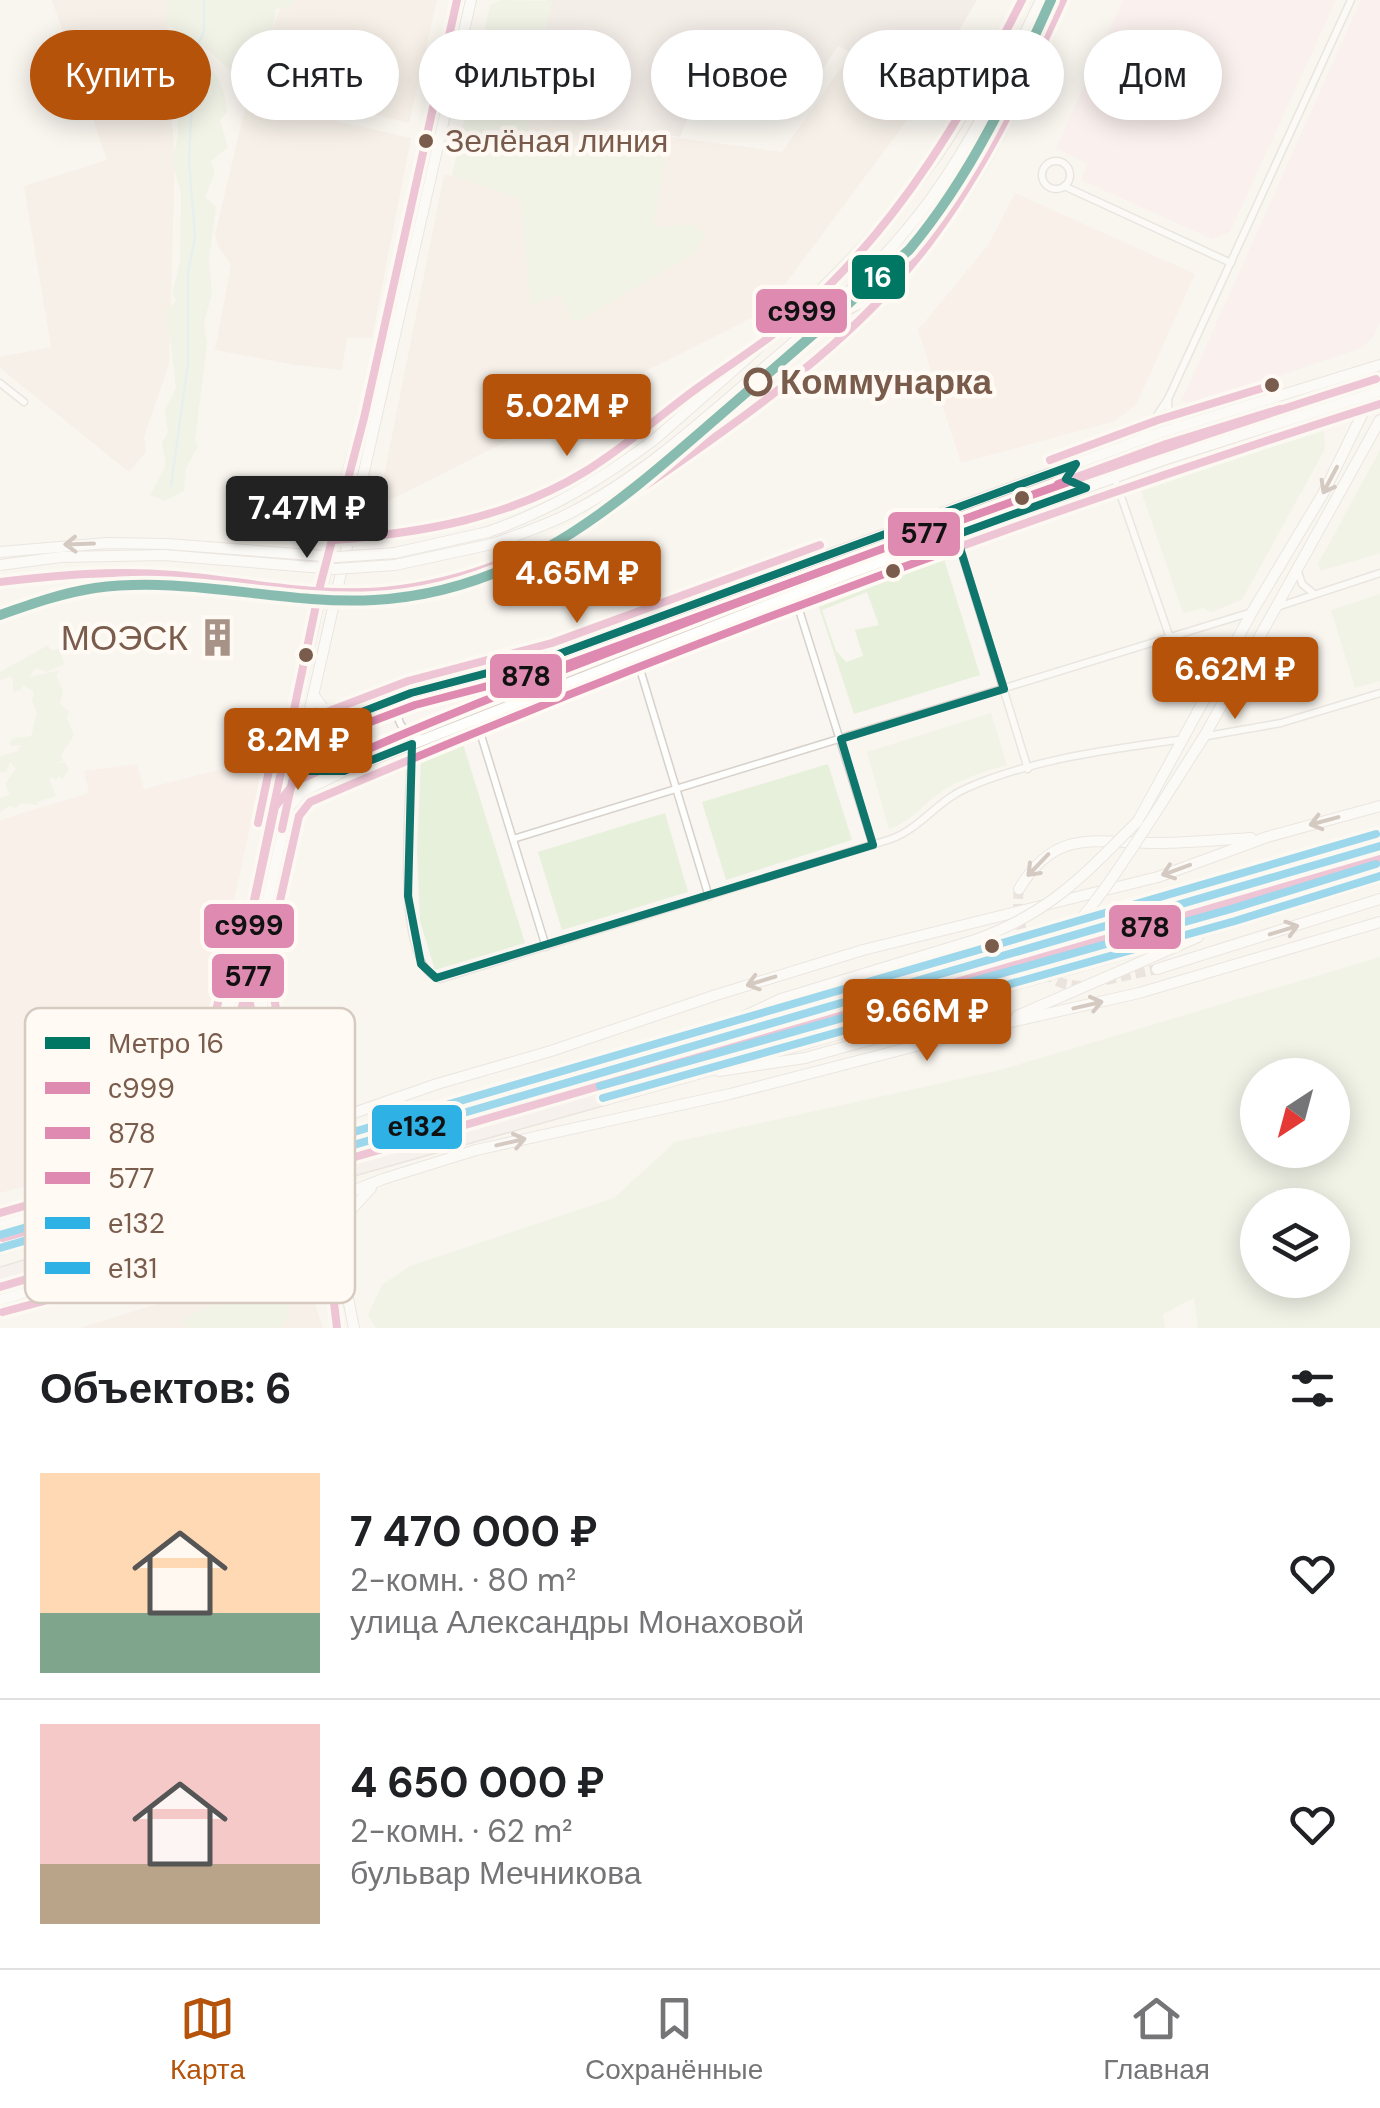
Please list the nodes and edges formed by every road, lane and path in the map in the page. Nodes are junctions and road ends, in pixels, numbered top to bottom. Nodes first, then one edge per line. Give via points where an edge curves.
1 (457, 0) edge
2 (471, 0) edge
3 (1022, 0) edge
4 (1042, 0) edge
5 (1063, 0) edge
6 (1352, 0) edge
7 (1064, 186) junction
8 (1230, 263) junction
9 (909, 269) junction
10 (805, 333) junction
11 (763, 344) junction
12 (1380, 365) edge
13 (1380, 378) edge
14 (0, 382) edge
15 (1377, 392) edge
16 (1168, 399) junction
17 (24, 402) dead end
18 (1380, 420) edge
19 (1181, 426) junction
20 (1138, 441) junction
21 (1076, 464) junction
22 (1114, 478) junction
23 (1086, 488) junction
24 (956, 535) junction
25 (350, 539) junction
26 (332, 540) junction
27 (0, 552) edge
28 (0, 565) edge
29 (1298, 571) junction
30 (1380, 573) edge
31 (0, 582) edge
32 (321, 591) junction
33 (338, 593) junction
34 (1314, 593) junction
35 (794, 594) junction
36 (1277, 607) junction
37 (1252, 612) junction
38 (1220, 623) junction
39 (1170, 638) junction
40 (1235, 645) junction
41 (636, 656) junction
42 (1004, 689) junction
43 (410, 693) junction
44 (1380, 693) edge
45 (314, 697) junction
46 (347, 718) junction
47 (476, 718) junction
48 (305, 734) junction
49 (1208, 736) dead end
50 (841, 739) junction
51 (288, 740) junction
52 (424, 740) junction
53 (1177, 740) dead end
54 (412, 744) junction
55 (286, 753) junction
56 (1028, 769) junction
57 (296, 771) junction
58 (344, 771) junction
59 (677, 788) junction
60 (1380, 806) edge
61 (288, 810) junction
62 (1268, 837) junction
63 (513, 839) junction
64 (873, 845) junction
65 (1380, 846) edge
66 (1380, 876) edge
67 (1020, 889) dead end
68 (709, 897) junction
69 (1380, 899) edge
70 (1235, 920) junction
71 (1380, 922) edge
72 (246, 937) junction
73 (546, 947) junction
74 (1157, 968) tunnel mouth
75 (230, 1008) edge
76 (247, 1008) edge
77 (262, 1008) edge
78 (993, 1026) junction
79 (661, 1054) junction
80 (673, 1079) junction
81 (355, 1112) edge
82 (355, 1144) edge
83 (355, 1169) tunnel mouth
84 (383, 1178) junction
85 (355, 1190) edge
86 (355, 1204) edge
87 (25, 1219) edge
88 (0, 1226) edge
89 (25, 1240) edge
90 (0, 1248) edge
91 (25, 1267) edge
92 (0, 1274) edge
93 (25, 1293) edge
94 (0, 1300) edge
95 (334, 1303) edge
96 (350, 1303) edge
97 (337, 1328) edge
98 (354, 1328) edge

1 - 26 main road
2 - 25 main road
3 - 11 main road via 964,113 923,174 868,243
4 - 10 main road via 990,104 932,198 874,268
5 - 9 main road via 988,157
6 - 8 street
7 - 7 street via 1068,169 1049,163 1044,183
7 - 8 street
8 - 16 street
9 - 10 street via 864,303
9 - 33 main road via 808,369 573,533 441,581
10 - 28 main road, bridge via 642,469 570,513 492,544 436,558 335,569 164,555
11 - 25 main road via 586,471 532,499 486,517
11 -> 27 main road, bridge via 624,462 560,503 488,532 337,557 127,543
12 - 19 main road
13 - 15 main road
14 - 17 street
15 - 22 main road
15 -> 37 main road
16 - 19 street via 1169,418
16 - 20 street
18 - 29 main road
19 - 20 main road
20 - 21 main road
21 - 23 street via 1074,478
21 - 43 main road via 556,655
22 - 23 main road
22 - 39 street
23 - 24 main road
24 - 35 main road
24 - 42 street
25 - 26 main road
25 - 33 main road
26 - 32 main road
29 - 34 street
29 - 36 main road
30 - 34 street
31 - 32 main road via 116,572
32 - 33 main road
32 - 51 main road
33 - 45 main road
34 - 36 street
35 - 41 main road
35 - 50 street
36 - 80 main road, bridge via 1204,735 1089,909 1052,954 1010,987 928,1024 805,1058
37 - 38 street
37 - 40 main road
38 - 39 street
38 - 40 street
39 - 42 street
40 - 79 main road, bridge via 1138,820 1042,910 975,940 780,999
41 - 47 main road
41 - 59 street
42 - 50 street
42 - 56 street
43 - 46 main road
43 - 52 street via 397,718 407,733
44 - 49 street via 1282,723
45 - 46 main road
45 - 48 main road
46 - 48 main road
47 - 52 main road
47 - 63 street
48 - 51 main road
48 - 57 main road
50 - 59 street
50 - 64 street
51 - 55 main road
52 - 54 main road
53 - 56 street
54 - 58 main road
54 - 73 street via 406,881 424,969 444,978
55 - 57 main road
55 - 72 main road
56 - 64 street via 960,791 910,831
57 - 58 main road
57 - 61 main road
58 - 61 main road via 302,792
59 - 63 street
59 - 68 street
60 -> 62 main road
61 - 77 main road via 260,954
62 -> 67 main road via 1079,841 1040,859
62 -> 81 main road via 1158,877 892,942
63 - 73 street
64 - 68 street
65 - 79 highway
66 - 70 highway
68 - 73 street
74 -> 69 main road
70 - 78 main road
70 - 80 highway
78 -> 71 main road via 1139,993
72 - 75 main road
72 - 76 main road
84 -> 78 main road
79 - 82 highway
80 - 83 highway
84 - 85 main road
84 - 86 main road
87 - 88 main road
89 - 90 highway
91 - 92 highway
93 - 94 main road
95 - 97 main road
96 - 98 main road

